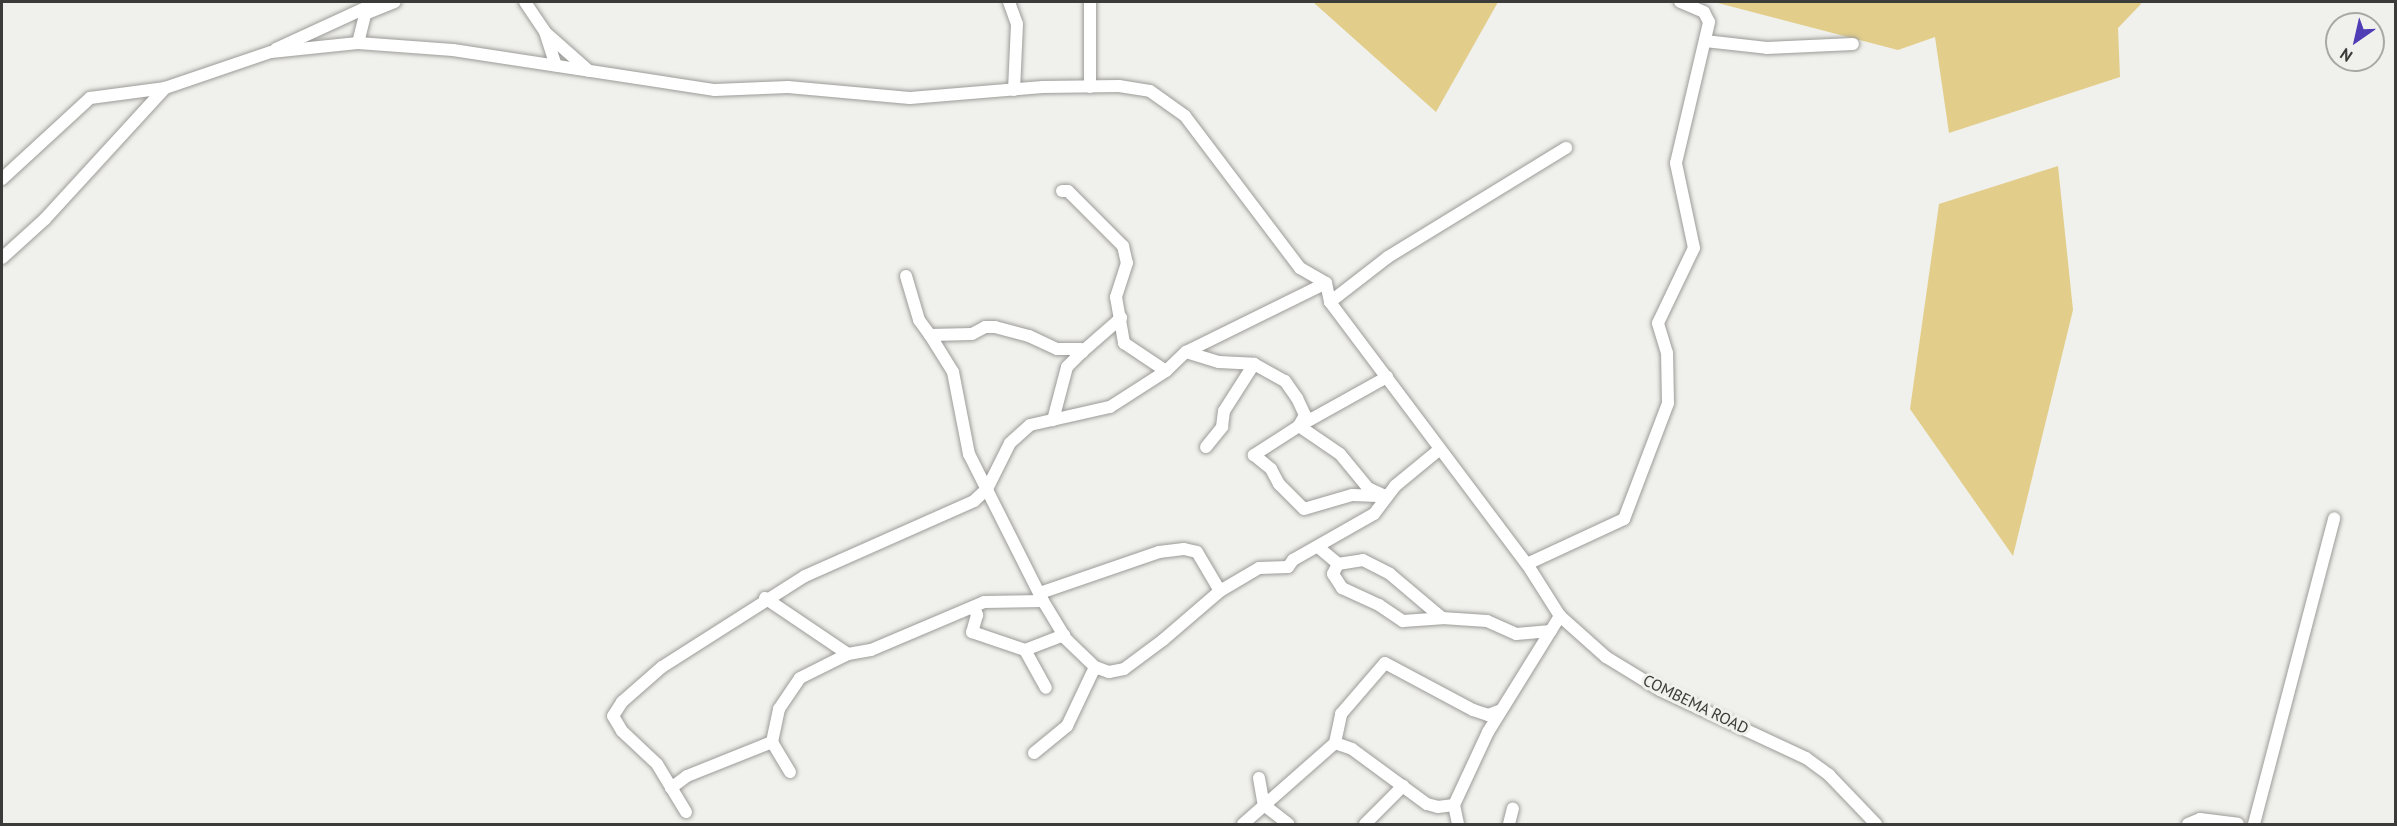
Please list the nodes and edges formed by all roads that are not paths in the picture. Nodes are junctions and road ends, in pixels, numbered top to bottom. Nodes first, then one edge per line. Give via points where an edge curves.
1 (378, 2) edge
2 (395, 2) edge
3 (1009, 2) edge
4 (1090, 2) edge
5 (1680, 2) edge
6 (524, 3) edge
7 (545, 32) junction
8 (1705, 41) junction
9 (358, 43) junction
10 (1853, 45) dead end
11 (271, 52) junction
12 (556, 65) junction
13 (589, 71) junction
14 (1090, 87) junction
15 (165, 88) junction
16 (1014, 90) junction
17 (1566, 148) dead end
18 (8, 167) edge
19 (2, 179) edge
20 (1062, 191) dead end
21 (2, 258) edge
22 (906, 276) dead end
23 (1326, 283) junction
24 (1330, 302) junction
25 (1121, 318) junction
26 (930, 335) junction
27 (1082, 352) junction
28 (1186, 352) junction
29 (1254, 364) junction
30 (1166, 371) junction
31 (1387, 377) junction
32 (1053, 420) junction
33 (1299, 426) junction
34 (1206, 447) dead end
35 (1440, 449) junction
36 (987, 489) junction
37 (1385, 496) junction
38 (2334, 518) dead end
39 (1318, 547) junction
40 (1338, 564) junction
41 (1527, 564) junction
42 (1220, 591) junction
43 (1041, 597) junction
44 (765, 598) junction
45 (974, 607) junction
46 (1560, 616) junction
47 (1442, 618) junction
48 (1551, 631) junction
49 (1064, 635) junction
50 (1025, 650) junction
51 (848, 654) junction
52 (1095, 667) junction
53 (1046, 688) dead end
54 (1501, 710) junction
55 (772, 742) junction
56 (1335, 743) junction
57 (1034, 753) dead end
58 (790, 772) dead end
59 (1259, 778) dead end
60 (1403, 786) junction
61 (671, 788) junction
62 (1263, 805) junction
63 (1454, 805) junction
64 (1513, 808) dead end
65 (686, 812) dead end
66 (1243, 825) edge
67 (1288, 825) edge
68 (1365, 825) edge
69 (1458, 825) edge
70 (1509, 825) edge
71 (1876, 825) edge
72 (2187, 825) edge
73 (2238, 825) edge
74 (2254, 825) edge

1 - 11 street
2 - 9 street via 365,14
3 - 16 street via 1017,24
4 - 14 street
5 - 8 street via 1708,17
6 - 7 street
7 - 12 street
7 - 13 street
8 - 10 street via 1767,48
8 - 41 street via 1676,163 1694,248 1660,313 1669,393 1663,420 1624,519
9 - 11 street
9 - 12 street via 507,56
11 - 15 street
12 - 13 street
13 - 16 street via 662,85 821,90 910,98
14 - 16 street
14 - 23 street via 1137,87 1169,101 1185,116 1300,268
15 - 18 street via 90,98
15 - 21 street via 45,219
17 - 24 street via 1388,257
18 - 19 street
20 - 25 street via 1068,191 1123,246 1127,263 1116,297
22 - 26 street via 919,320
23 - 24 street
23 - 28 street
24 - 31 street, COMBEMA ROAD
25 - 27 street
25 - 30 street via 1124,343
26 - 27 street via 972,334 995,327 1057,349
26 - 36 street via 953,372 969,454
27 - 32 street via 1067,367
28 - 29 street via 1219,362
28 - 30 street
29 - 33 street via 1285,381 1305,415
29 - 34 street via 1224,411 1222,427
30 - 32 street via 1110,406
31 - 33 street
31 - 35 street, COMBEMA ROAD
32 - 36 street via 1019,433
33 - 37 street via 1340,454 1368,488
33 - 37 street via 1254,455 1304,509 1352,495
35 - 37 street
35 - 41 street, COMBEMA ROAD
36 - 43 street via 994,510
36 - 44 street via 974,501 831,562
37 - 39 street via 1374,514
38 - 74 street
39 - 40 street
39 - 42 street via 1293,560 1288,567 1259,568
40 - 47 street via 1364,560 1390,574
40 - 47 street via 1333,574 1342,588 1403,621
41 - 46 street, COMBEMA ROAD
42 - 43 street via 1197,552 1184,549 1159,552
42 - 52 street via 1124,669 1109,672
43 - 45 street via 999,599
43 - 49 street
44 - 51 street
44 - 61 street via 756,608 687,648 616,708 616,723 657,764
45 - 50 street via 977,615 972,632
45 - 51 street via 871,650
46 - 48 street
46 - 71 street, COMBEMA ROAD via 1606,657 1660,690 1806,758 1830,775
47 - 48 street via 1487,621 1516,634
48 - 54 street
49 - 50 street
49 - 52 street
50 - 53 street
51 - 55 street via 800,678 788,692
52 - 57 street via 1067,726
54 - 56 street via 1488,715 1473,710 1385,663 1341,714
54 - 63 street
55 - 58 street
55 - 61 street via 687,776
56 - 60 street via 1352,748
56 - 62 street
59 - 62 street
60 - 63 street via 1427,804
60 - 68 street
61 - 65 street
62 - 66 street
62 - 67 street
63 - 69 street
64 - 70 street
72 - 73 street via 2200,819

